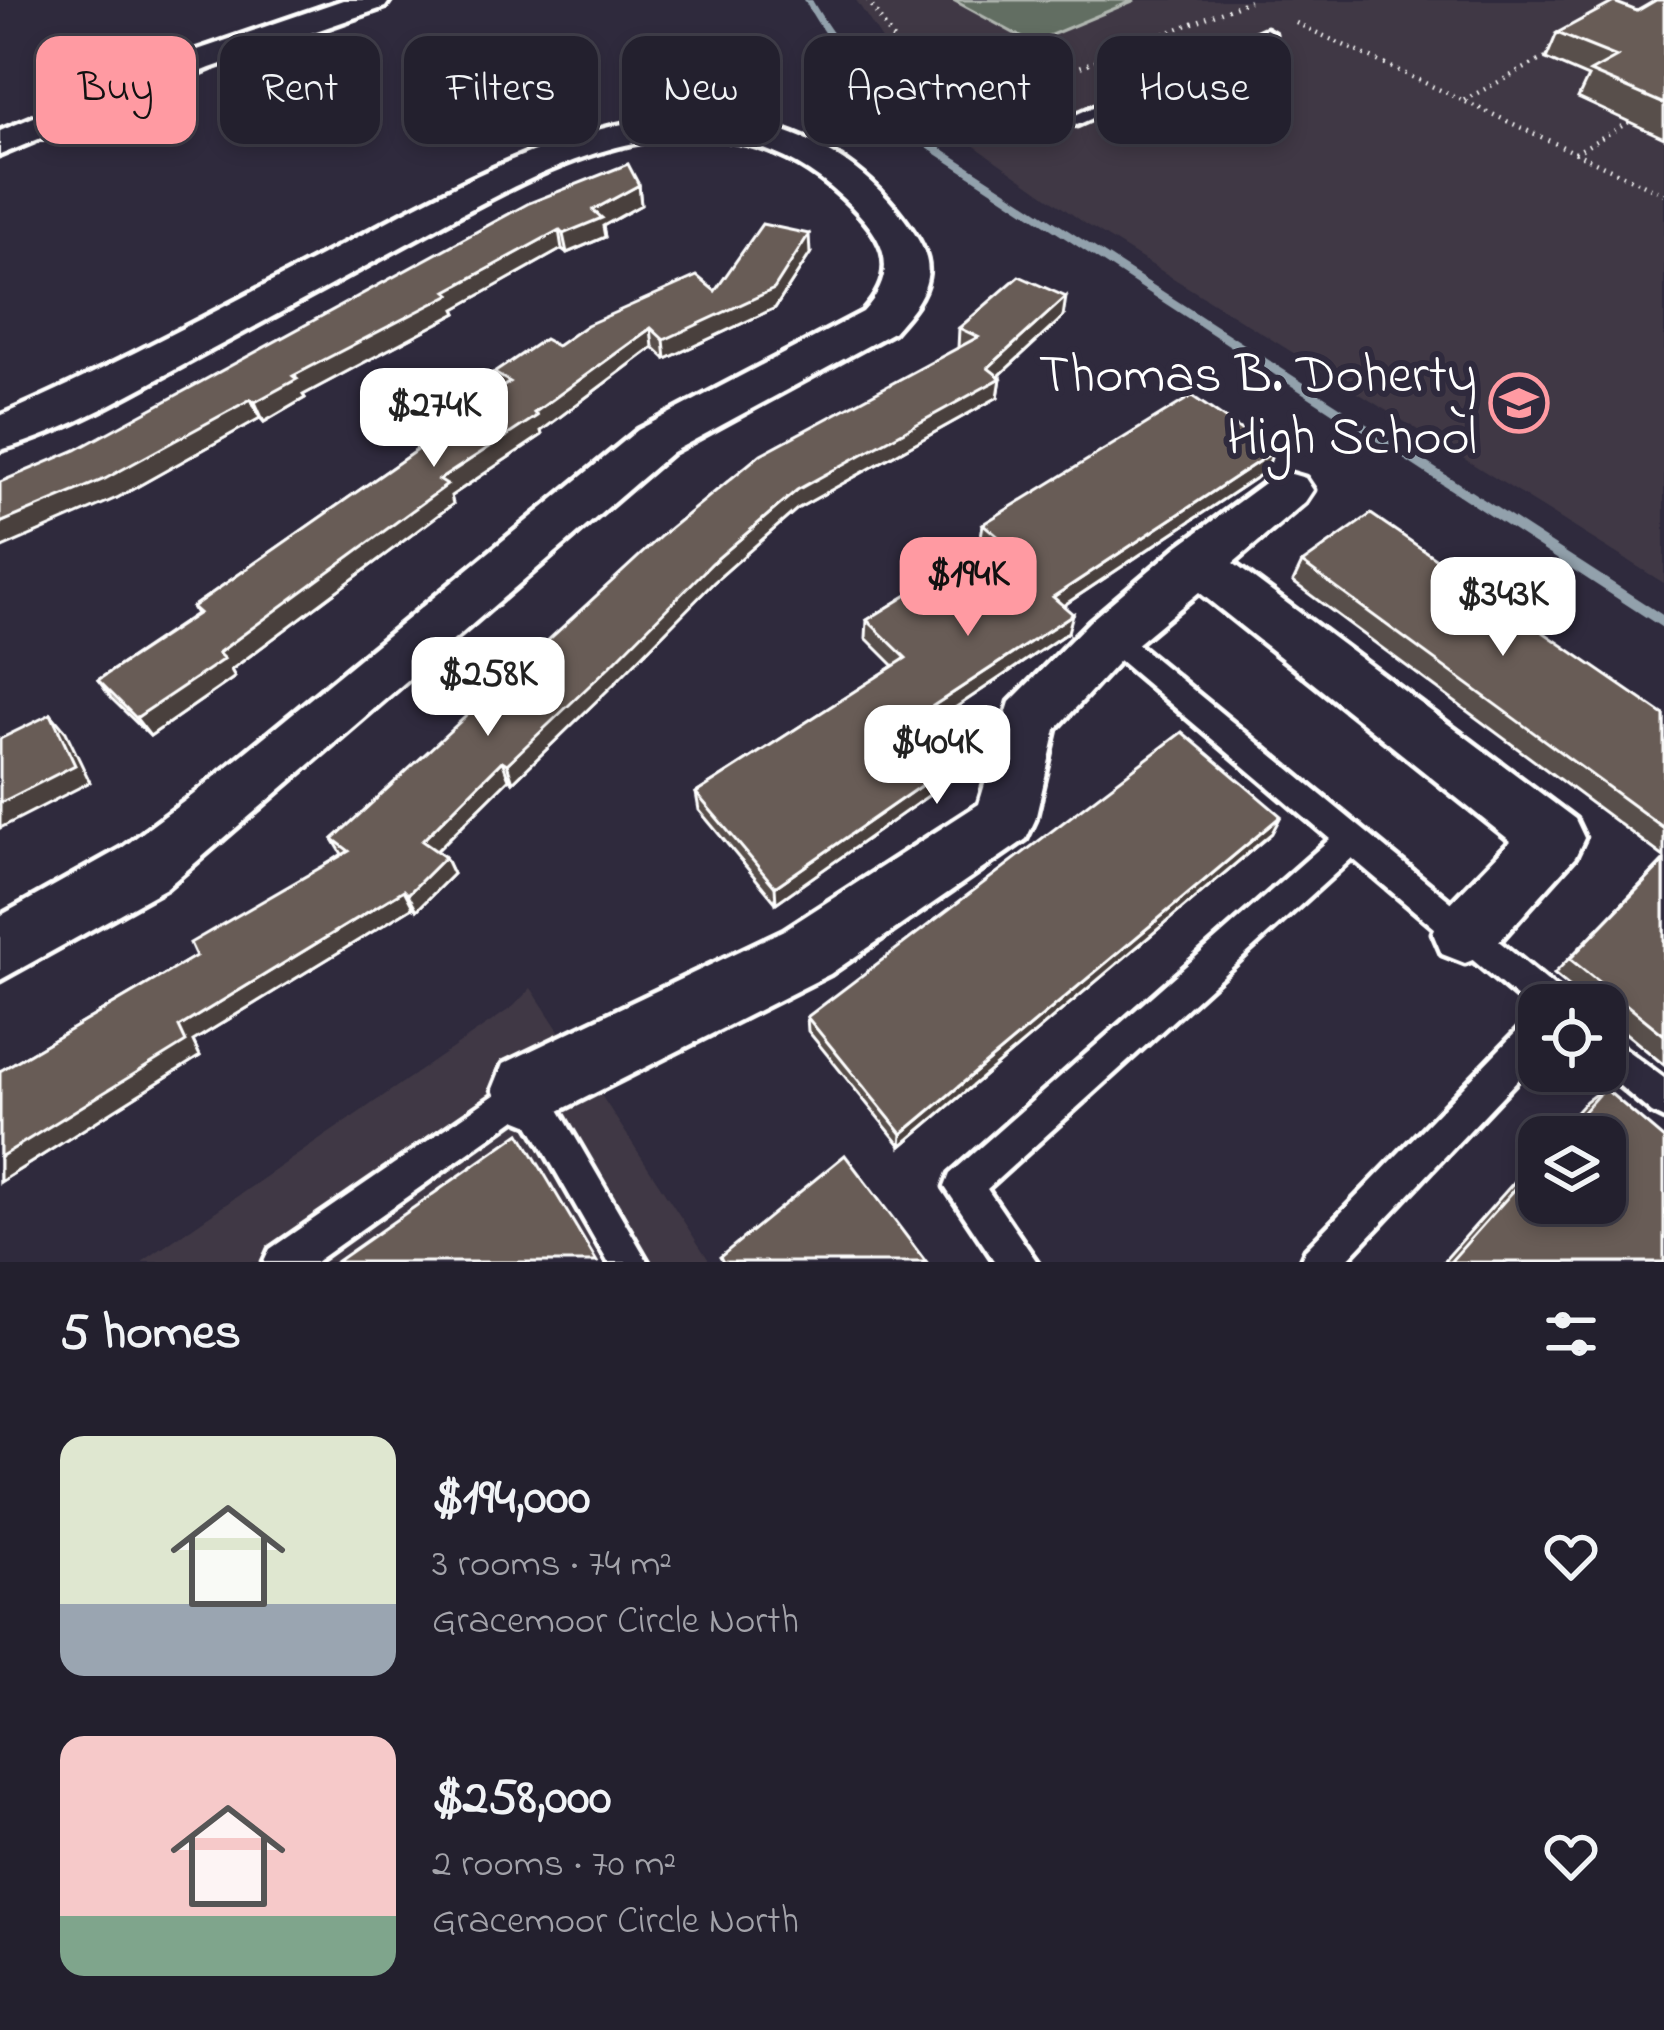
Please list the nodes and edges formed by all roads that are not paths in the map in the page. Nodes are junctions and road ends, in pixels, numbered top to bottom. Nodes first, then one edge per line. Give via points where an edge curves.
1 (374, 0) edge
2 (1266, 34) dead end
3 (1073, 120) edge
4 (0, 144) edge
5 (0, 434) edge
6 (1288, 490) dead end
7 (1195, 561) junction
8 (1109, 636) junction
9 (1352, 838) junction
10 (1465, 933) junction
11 (0, 950) edge
12 (1526, 984) edge
13 (1518, 1056) edge
14 (1626, 1069) edge
15 (528, 1089) junction
16 (1664, 1101) edge
17 (283, 1262) edge
18 (629, 1262) edge
19 (1018, 1262) edge
20 (1319, 1262) edge

1 - 4 street via 198,61
2 - 3 lane
5 - 11 street via 108,387 534,164 684,126 794,145 888,223 908,270 901,296 878,322 656,441 214,814 144,868
6 - 7 street
7 - 8 street
7 - 10 street via 1553,838
8 - 9 lane
8 - 15 street via 1030,719 1004,820 807,952
9 - 10 lane
9 - 19 lane via 963,1187
10 - 12 lane
13 - 20 lane
14 - 16 lane
15 - 17 lane
15 - 18 lane

